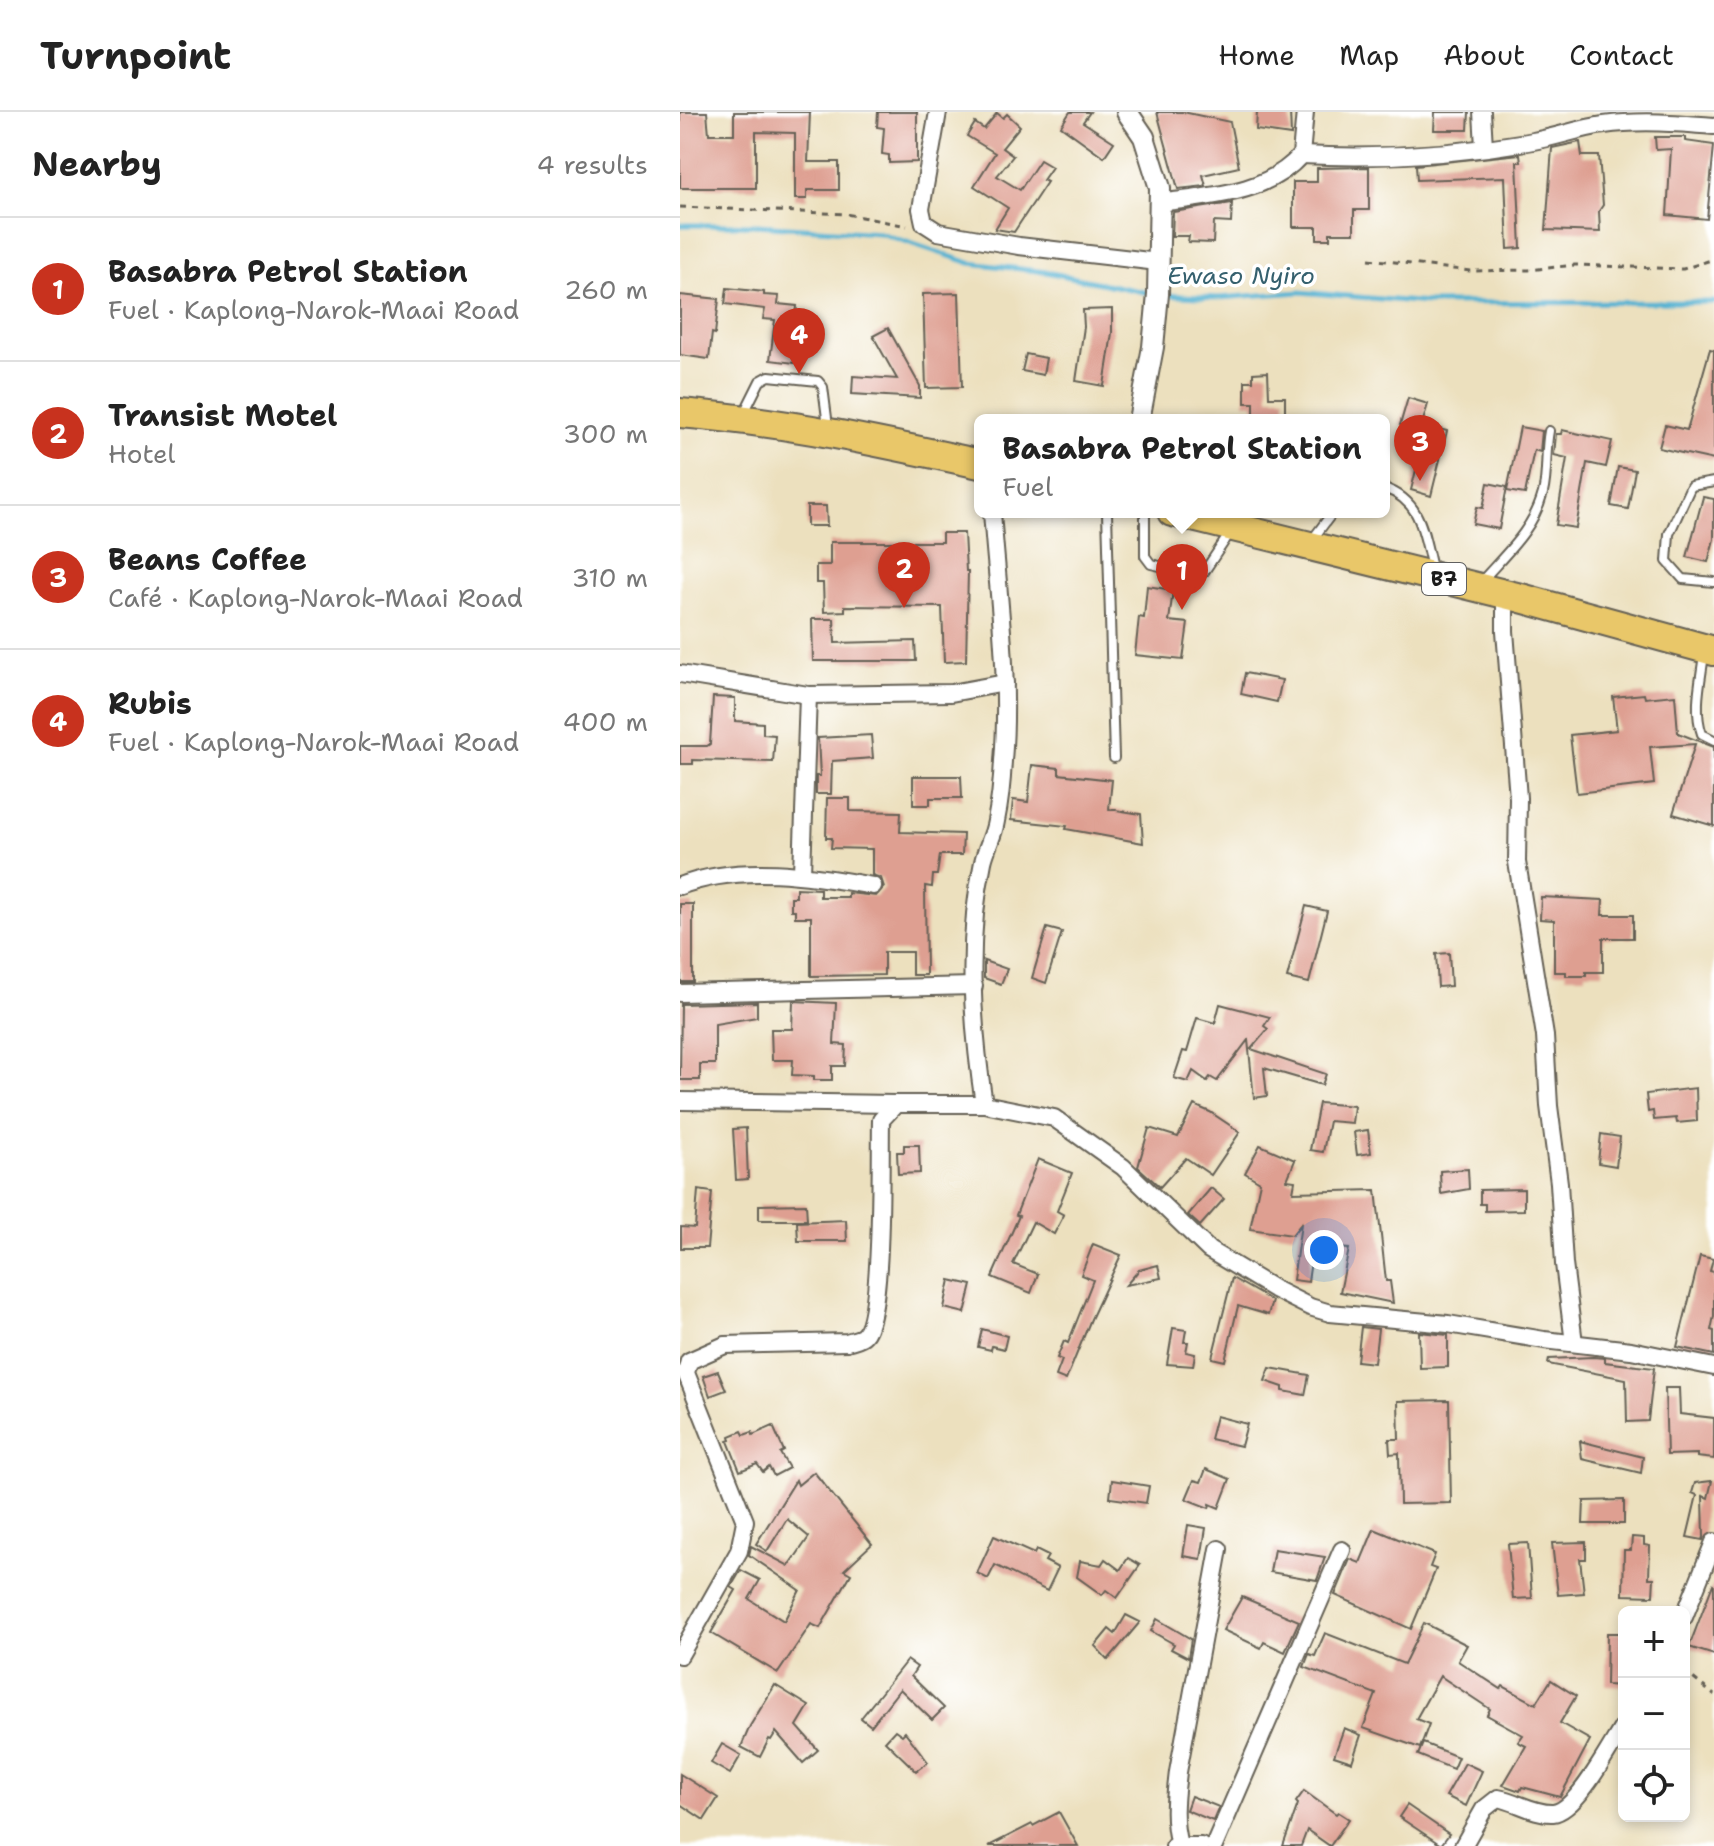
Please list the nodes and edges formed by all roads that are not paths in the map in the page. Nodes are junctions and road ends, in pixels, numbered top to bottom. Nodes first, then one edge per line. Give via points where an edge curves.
1 (938, 112) edge
2 (1127, 112) edge
3 (1305, 112) edge
4 (1482, 112) edge
5 (1714, 126) edge
6 (1484, 147) junction
7 (1301, 155) junction
8 (1159, 203) junction
9 (1158, 262) junction
10 (680, 413) edge
11 (1140, 414) edge
12 (741, 417) junction
13 (829, 431) junction
14 (1549, 431) dead end
15 (974, 463) edge
16 (1714, 482) edge
17 (1390, 491) edge
18 (992, 518) edge
19 (1107, 518) edge
20 (1145, 518) edge
21 (1195, 518) edge
22 (1328, 518) edge
23 (1233, 528) junction
24 (1307, 546) junction
25 (1434, 577) junction
26 (1714, 582) edge
27 (1476, 587) junction
28 (1505, 595) junction
29 (1709, 650) edge
30 (680, 674) edge
31 (1005, 683) junction
32 (808, 695) junction
33 (1714, 740) edge
34 (1114, 758) dead end
35 (802, 873) junction
36 (680, 886) edge
37 (873, 886) dead end
38 (974, 986) junction
39 (680, 993) edge
40 (680, 1101) edge
41 (896, 1104) junction
42 (984, 1104) junction
43 (1574, 1343) junction
44 (1714, 1367) edge
45 (1714, 1542) edge
46 (1219, 1549) dead end
47 (1342, 1550) dead end
48 (1688, 1606) edge
49 (680, 1655) edge
50 (1618, 1734) edge
51 (1177, 1845) edge
52 (1201, 1846) edge
53 (1214, 1846) edge
54 (1463, 1846) edge

1 - 9 street via 921,209 924,223 938,232 1005,244
2 - 8 street via 1144,137 1160,188
3 - 7 street
4 - 6 street
5 - 6 street via 1604,125
6 - 7 street via 1357,158
7 - 8 street via 1276,177 1235,193
8 - 9 street
9 - 11 street via 1153,347
10 - 12 highway
12 - 13 highway
12 - 13 lane via 760,381 769,376 818,381
13 - 15 highway
14 - 27 lane via 1543,494 1533,519
16 - 26 lane via 1691,486 1669,534 1667,561 1683,579
17 - 25 lane via 1414,507
18 - 31 street
19 - 34 lane
20 - 23 lane via 1145,556 1151,564 1195,574 1204,572
21 - 23 highway, B7
22 - 24 lane
23 - 24 highway, B7
24 - 25 highway, B7
25 - 27 highway, B7
27 - 28 highway, B7
28 - 29 highway, B7
28 - 43 street via 1517,862 1545,1036
29 - 33 lane via 1698,701 1699,724 1702,734
30 - 32 street
31 - 32 street via 951,693
31 - 38 street via 1003,759 974,930
32 - 35 street
35 - 36 street via 721,877
35 - 37 street
38 - 39 street
38 - 42 street
40 - 41 street
41 - 42 street
41 - 49 street via 881,1120 879,1270 864,1336 847,1342 725,1345 689,1361 686,1373 745,1521 739,1551
42 - 43 street via 1054,1118 1123,1167 1209,1250 1310,1307
43 - 44 street
45 - 48 street
46 - 51 street via 1178,1772
47 - 53 street
50 - 54 street via 1564,1809 1542,1812 1491,1800
51 - 52 street

